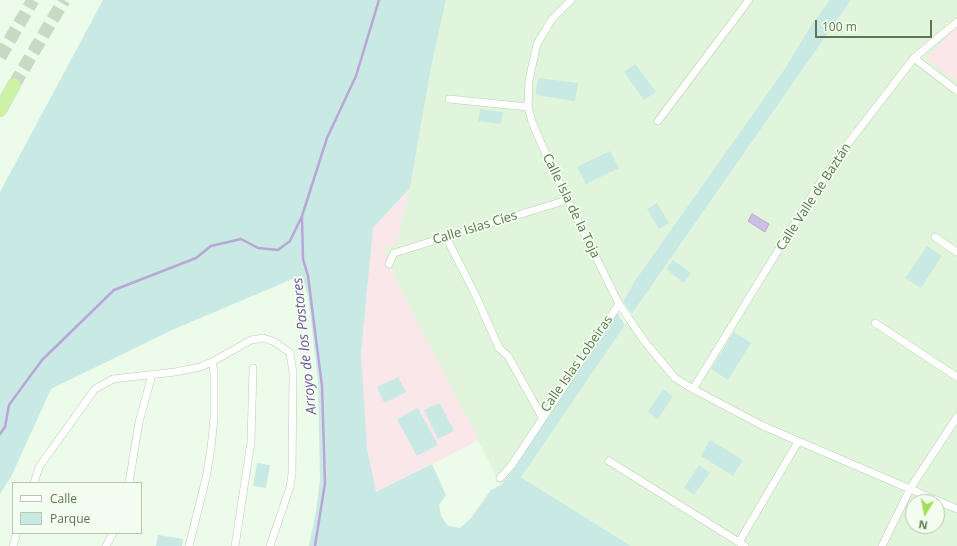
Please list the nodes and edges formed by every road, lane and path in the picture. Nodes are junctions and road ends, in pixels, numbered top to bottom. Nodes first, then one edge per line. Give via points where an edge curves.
1 (570, 0) edge
2 (749, 0) edge
3 (957, 22) edge
4 (914, 58) junction
5 (14, 85) tunnel mouth
6 (957, 91) edge
7 (449, 99) dead end
8 (528, 107) junction
9 (0, 110) edge
10 (658, 121) dead end
11 (567, 200) junction
12 (446, 237) junction
13 (935, 237) dead end
14 (957, 252) edge
15 (389, 264) dead end
16 (619, 304) junction
17 (875, 323) dead end
18 (212, 362) junction
19 (253, 368) dead end
20 (152, 375) junction
21 (957, 377) edge
22 (693, 389) junction
23 (542, 417) junction
24 (957, 417) edge
25 (798, 442) junction
26 (609, 461) dead end
27 (500, 478) dead end
28 (34, 482) edge
29 (129, 482) edge
30 (910, 489) junction
31 (957, 509) edge
32 (17, 534) edge
33 (112, 534) edge
34 (742, 544) edge
35 (13, 546) edge
36 (106, 546) edge
37 (189, 546) edge
38 (235, 546) edge
39 (270, 546) edge
40 (882, 546) edge

1 - 8 street, Calle Isla de la Toja via 552,19 537,44 529,80
2 - 10 street
3 - 4 street, Calle Valle de Baztán
4 - 6 street
4 - 22 street, Calle Valle de Baztán via 814,192
5 - 9 highway
7 - 8 street
8 - 11 street, Calle Isla de la Toja via 540,141
11 - 12 street, Calle Islas Cíes
11 - 16 street, Calle Isla de la Toja
12 - 15 street, Calle Islas Cíes via 394,252
12 - 23 street, Calle Islas Lobeiras via 499,348 508,356
13 - 14 street
16 - 22 street, Calle Isla de la Toja via 661,363 675,378
16 - 23 street, Calle Islas Lobeiras
17 - 21 street
18 - 20 street via 200,367
18 - 37 street via 214,418 211,448
18 - 39 street via 251,340 263,338 276,342 290,353 293,373 292,474
19 - 38 street via 251,442
20 - 28 street via 113,379 96,389 39,467
20 - 29 street via 139,422
22 - 25 street, Calle Isla de la Toja
23 - 27 street via 511,466
24 - 30 street
25 - 30 street, Calle Isla de la Toja
25 - 34 street
26 - 34 street
30 - 31 street, Calle Isla de la Toja
30 - 40 street
32 - 35 street
33 - 36 street

